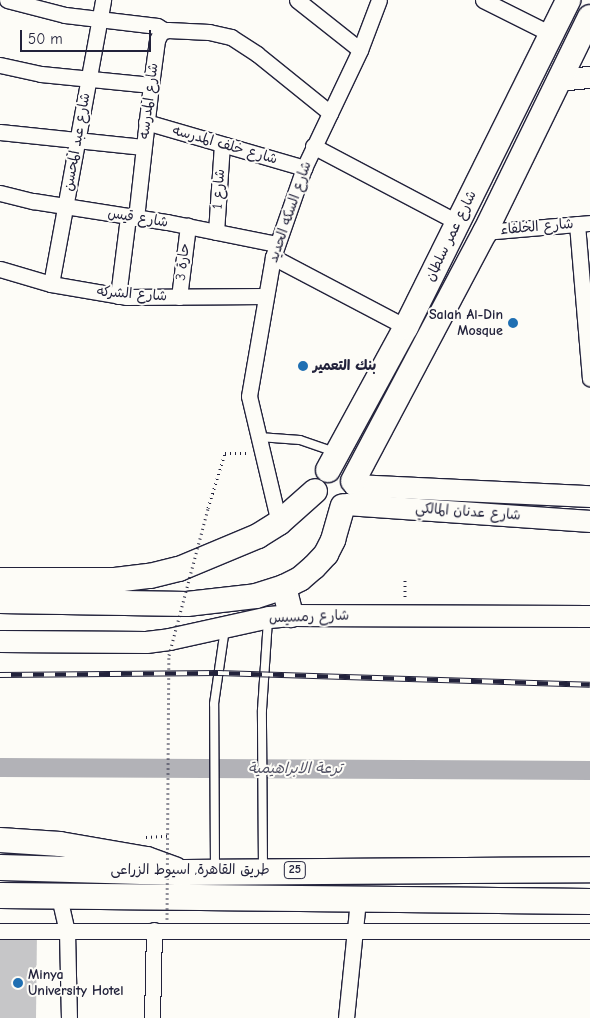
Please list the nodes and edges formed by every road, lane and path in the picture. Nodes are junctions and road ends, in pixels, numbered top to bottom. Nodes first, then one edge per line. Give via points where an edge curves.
1 (8, 0) edge
2 (102, 0) edge
3 (297, 0) edge
4 (379, 0) edge
5 (483, 0) edge
6 (568, 0) edge
7 (315, 6) edge
8 (590, 17) edge
9 (99, 19) junction
10 (164, 30) junction
11 (551, 34) junction
12 (360, 50) junction
13 (581, 54) edge
14 (0, 65) edge
15 (590, 77) edge
16 (88, 79) junction
17 (559, 80) junction
18 (151, 85) junction
19 (330, 113) junction
20 (146, 122) junction
21 (0, 132) edge
22 (77, 140) junction
23 (222, 145) junction
24 (313, 146) junction
25 (144, 147) junction
26 (304, 168) junction
27 (0, 193) edge
28 (65, 206) junction
29 (132, 217) junction
30 (457, 222) junction
31 (584, 223) edge
32 (188, 226) junction
33 (216, 232) junction
34 (485, 232) junction
35 (274, 250) junction
36 (0, 269) edge
37 (51, 284) junction
38 (118, 296) junction
39 (266, 296) junction
40 (179, 298) junction
41 (406, 327) junction
42 (589, 358) edge
43 (590, 378) edge
44 (259, 437) junction
45 (263, 453) junction
46 (333, 462) junction
47 (315, 492) junction
48 (349, 494) junction
49 (590, 496) edge
50 (590, 521) edge
51 (279, 523) junction
52 (0, 580) edge
53 (284, 587) junction
54 (0, 601) edge
55 (280, 616) junction
56 (590, 616) edge
57 (225, 627) junction
58 (0, 641) edge
59 (10, 840) edge
60 (0, 867) edge
61 (590, 869) edge
62 (263, 870) junction
63 (215, 871) junction
64 (184, 872) junction
65 (0, 895) edge
66 (59, 896) junction
67 (358, 899) junction
68 (590, 901) edge
69 (167, 919) dead end
70 (0, 930) edge
71 (154, 930) junction
72 (67, 931) junction
73 (355, 931) junction
74 (590, 932) edge
75 (70, 1018) edge
76 (152, 1018) edge
77 (346, 1018) edge

1 - 9 street via 58,14
2 - 9 street, شارع عبد المحسن
3 - 7 street
4 - 12 street, شارع السكه الحديد
5 - 11 street
6 - 11 main road, شارع عمر سلطان
7 - 12 street
8 - 13 main road, شارع عمر سلطان
9 - 10 street via 157,26
9 - 16 street, شارع عبد المحسن
10 - 18 street, شارع المدرسه via 157,40
10 - 19 street via 210,32 231,37
11 - 30 main road, شارع عمر سلطان
12 - 19 street, شارع السكه الحديد
13 - 17 main road, شارع عمر سلطان
14 - 16 street
15 - 17 main road
16 - 18 street
16 - 22 street, شارع عبد المحسن
17 - 34 main road, شارع عمر سلطان
18 - 20 street, شارع المدرسه
19 - 24 street, شارع السكه الحديد
20 - 23 street, شارع خلف المدرسه
20 - 25 street, شارع المدرسه
21 - 22 street
22 - 25 street
22 - 28 street, شارع عبد المحسن
23 - 26 street, شارع خلف المدرسه
23 - 33 street, شارع 1
24 - 26 street, شارع السكه الحديد
24 - 30 street
25 - 29 street, شارع المدرسه
26 - 35 street, شارع السكه الحديد
27 - 28 street, شارع قيس
28 - 29 street, شارع قيس
28 - 37 street, شارع عبد المحسن
29 - 32 street, شارع قيس
29 - 38 street, شارع المدرسه
30 - 41 main road, شارع عمر سلطان
31 - 34 street, شارع الخلفاء
31 - 42 street
32 - 33 street, شارع قيس
32 - 40 street, حارة 3
33 - 35 street, شارع قيس
34 - 48 main road, شارع عمر سلطان
35 - 39 street, شارع السكه الحديد
35 - 41 street, شارع قيس
36 - 37 street, شارع الشركه
37 - 38 street, شارع الشركه
38 - 40 street, شارع الشركه
39 - 40 street, شارع الشركه
39 - 44 street, شارع السكه الحديد via 250,396
41 - 46 main road, شارع عمر سلطان
42 - 43 street
44 - 45 street, شارع السكه الحديد
44 - 46 lane via 300,440
45 - 51 street, شارع السكه الحديد
45 - 69 path, bridge via 225,453 169,655
46 - 47 main road via 317,478
46 - 48 main road via 343,470
47 - 48 main road via 322,504 336,508
47 - 51 main road
48 - 49 main road, شارع عدنان المالكي
48 - 50 main road, شارع عدنان المالكي
48 - 53 main road, شارع عمر سلطان via 326,554 300,579
51 - 52 main road via 224,552 150,576 106,580
53 - 54 main road, شارع عمر سلطان via 256,596 187,604
53 - 55 main road
55 - 56 main road, شارع رمسيس
55 - 57 main road, شارع رمسيس
55 - 62 lane via 262,710
57 - 58 main road, شارع رمسيس via 146,642
57 - 63 lane via 214,704
59 - 64 main road via 60,844 147,859
60 - 64 highway, طريق القاهرة, اسيوط الزراعى / 25
61 - 62 highway, طريق القاهرة, اسيوط الزراعى / 25
62 - 63 highway, طريق القاهرة, اسيوط الزراعى / 25
63 - 64 highway, طريق القاهرة, اسيوط الزراعى / 25
65 - 66 highway, طريق القاهرة, اسيوط الزراعى / 25
66 - 67 highway, طريق القاهرة, اسيوط الزراعى / 25
66 - 72 street
67 - 68 highway, طريق القاهرة, اسيوط الزراعى / 25
67 - 73 street
70 - 72 street
71 - 72 street
71 - 73 street
71 - 76 street
72 - 75 street
73 - 74 street
73 - 77 street

